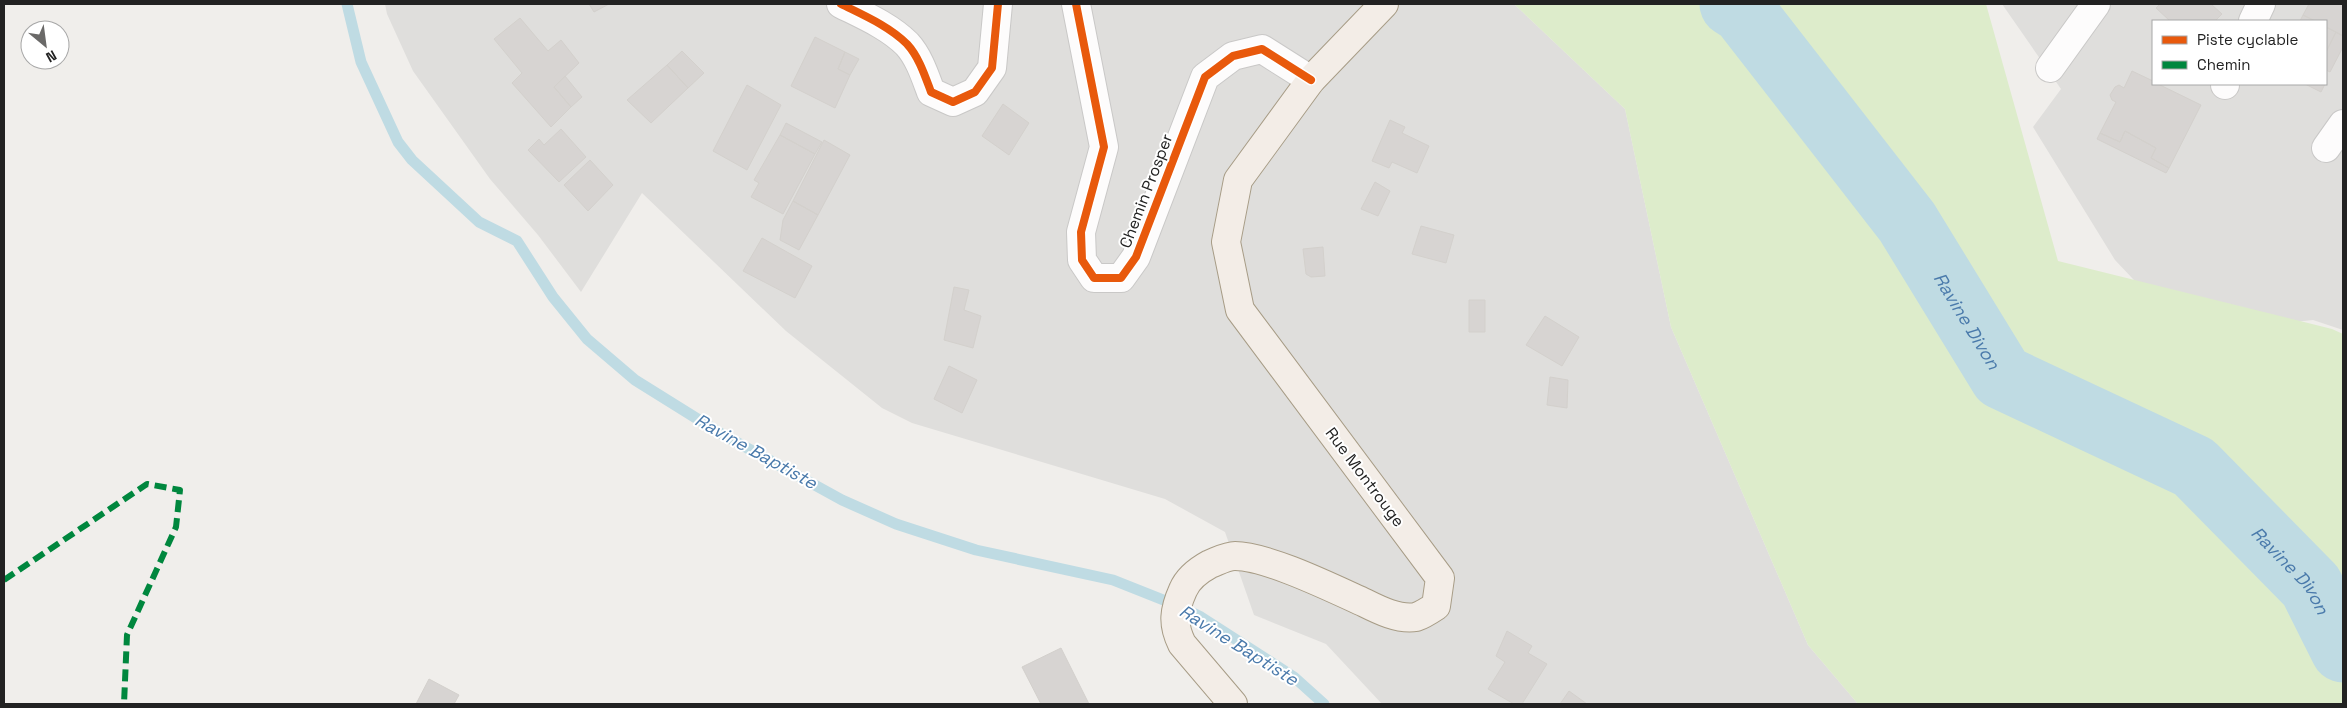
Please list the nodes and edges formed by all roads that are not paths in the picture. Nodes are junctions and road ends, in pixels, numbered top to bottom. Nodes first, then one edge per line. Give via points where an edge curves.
1 (841, 4) edge
2 (998, 4) edge
3 (1076, 4) edge
4 (1384, 4) edge
5 (2096, 4) edge
6 (2261, 4) edge
7 (2253, 20) edge
8 (2050, 68) dead end
9 (1311, 80) junction
10 (2343, 124) edge
11 (2326, 148) dead end
12 (1234, 704) edge

1 - 2 street via 875,20 907,44 931,92 953,102 974,92 992,68
3 - 9 street, Chemin Prosper via 1104,147 1081,232 1082,260 1094,278 1121,278 1136,257 1205,77 1234,56 1262,49
4 - 9 main road, Rue Montrouge
5 - 8 street
6 - 7 street
9 - 12 main road, Rue Montrouge via 1238,180 1226,242 1240,310 1440,578 1436,606 1415,617 1390,614 1258,559 1235,556 1218,560 1200,570 1186,583 1176,605 1176,632 1182,644
10 - 11 street

